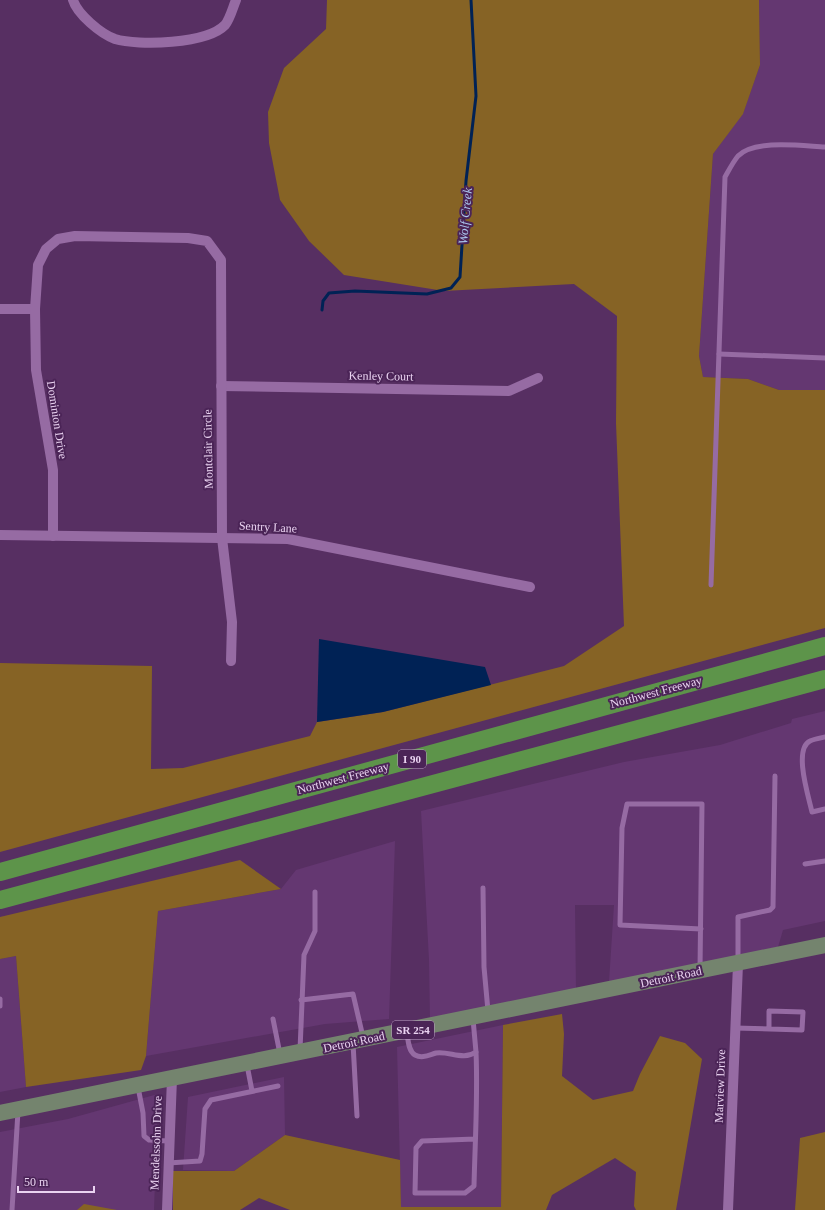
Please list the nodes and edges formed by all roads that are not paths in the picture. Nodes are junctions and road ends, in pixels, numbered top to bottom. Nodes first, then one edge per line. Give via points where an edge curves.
1 (73, 0) edge
2 (236, 0) edge
3 (825, 147) edge
4 (207, 242) joint
5 (0, 309) edge
6 (35, 309) junction
7 (719, 354) junction
8 (825, 358) edge
9 (538, 378) dead end
10 (221, 386) junction
11 (0, 535) edge
12 (52, 536) junction
13 (222, 538) junction
14 (711, 585) dead end
15 (530, 587) dead end
16 (825, 646) edge
17 (231, 661) dead end
18 (825, 679) edge
19 (825, 737) edge
20 (775, 776) dead end
21 (825, 809) edge
22 (825, 860) edge
23 (805, 864) dead end
24 (0, 872) edge
25 (483, 888) dead end
26 (315, 892) dead end
27 (0, 900) edge
28 (701, 929) junction
29 (825, 945) edge
30 (738, 964) junction
31 (700, 971) junction
32 (0, 999) edge
33 (301, 1000) junction
34 (0, 1006) edge
35 (480, 1016) junction
36 (273, 1019) dead end
37 (735, 1028) junction
38 (769, 1029) junction
39 (407, 1031) junction
40 (358, 1041) junction
41 (476, 1052) junction
42 (300, 1053) junction
43 (281, 1057) junction
44 (246, 1064) junction
45 (172, 1078) junction
46 (138, 1086) junction
47 (278, 1086) dead end
48 (252, 1092) junction
49 (18, 1110) junction
50 (0, 1113) edge
51 (357, 1116) dead end
52 (475, 1139) junction
53 (168, 1141) junction
54 (168, 1163) junction
55 (12, 1210) edge
56 (167, 1210) edge
57 (728, 1210) edge

1 - 2 street via 91,25 114,39 137,43 180,42 205,36 225,25
3 - 7 lane via 752,147 738,155 725,177
4 - 6 street, Dominion Drive via 188,238 90,236 58,239 46,249 38,265
4 - 10 street, Montclair Circle via 221,260
5 - 6 street
6 - 12 street, Dominion Drive via 36,370 52,470
7 - 8 lane
7 - 14 lane
9 - 10 street, Kenley Court via 508,391
10 - 13 street, Montclair Circle
11 - 12 street, Sentry Lane
12 - 13 street, Sentry Lane
13 - 15 street, Sentry Lane via 288,539
13 - 17 street, Montclair Circle via 232,622
16 - 24 highway, Northwest Freeway / I 90
18 - 27 highway, I 90
19 - 21 lane via 809,741 804,746 802,758 812,812
20 - 30 lane via 773,907 770,910 738,917
22 - 23 lane
25 - 35 lane via 484,967
26 - 33 lane via 315,931 304,955
28 - 28 lane via 620,925 622,828 627,804 702,804
28 - 31 lane
29 - 30 main road, Detroit Road / SR 254
30 - 31 main road, Detroit Road / SR 254
30 - 37 street, Marview Drive
31 - 35 main road, Detroit Road / SR 254
32 - 34 lane
33 - 40 lane via 353,994
33 - 42 lane
35 - 39 main road, Detroit Road / SR 254
35 - 41 lane
36 - 43 lane
37 - 38 lane
37 - 57 street, Marview Drive
38 - 38 lane via 802,1030 803,1012 769,1011
39 - 40 main road, Detroit Road / SR 254
39 - 41 lane via 410,1050 414,1055 422,1057 441,1053 471,1056
40 - 42 main road, Detroit Road / SR 254
40 - 51 lane
41 - 52 lane
42 - 43 main road, Detroit Road / SR 254
43 - 44 main road, Detroit Road / SR 254
44 - 45 main road, Detroit Road / SR 254
44 - 48 lane
45 - 46 main road, Detroit Road / SR 254
45 - 53 street, Mendelssohn Drive
46 - 49 main road, Detroit Road / SR 254
46 - 53 lane via 144,1136 149,1140
47 - 48 lane
48 - 54 lane via 211,1100 205,1109 200,1161
49 - 50 main road, Detroit Road / SR 254
49 - 55 lane
52 - 52 lane via 474,1186 465,1193 415,1193 416,1148 422,1142
53 - 54 street, Mendelssohn Drive
54 - 56 street, Mendelssohn Drive

